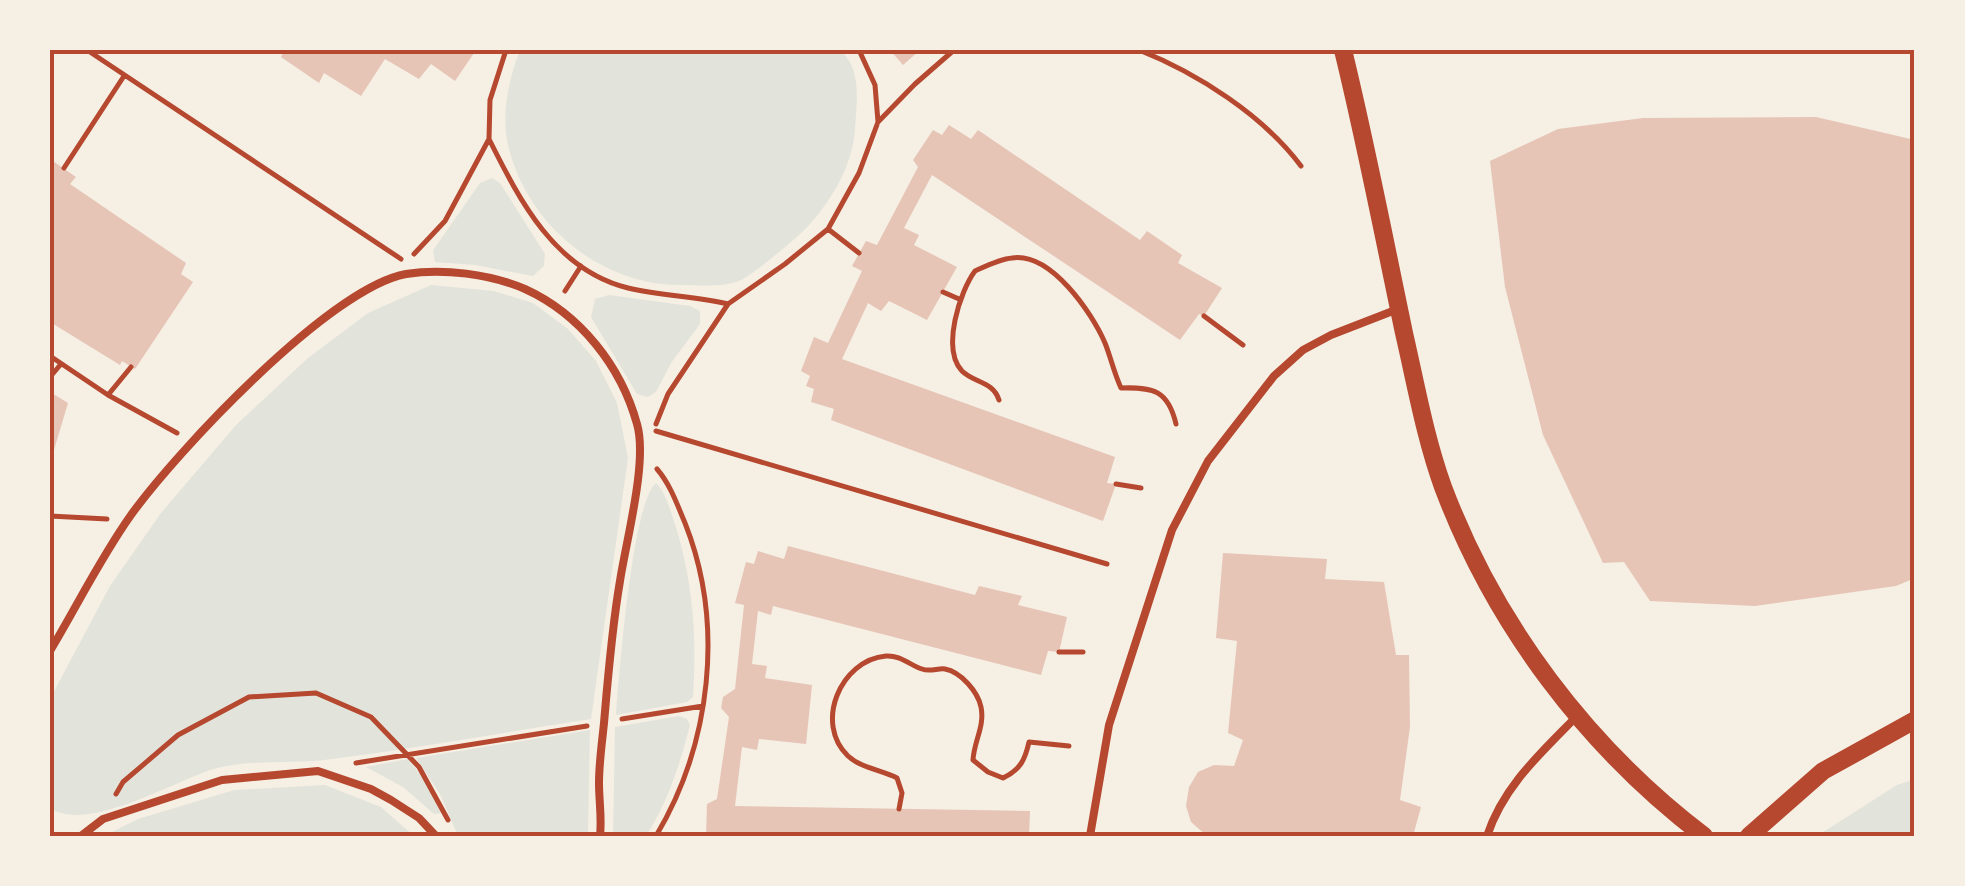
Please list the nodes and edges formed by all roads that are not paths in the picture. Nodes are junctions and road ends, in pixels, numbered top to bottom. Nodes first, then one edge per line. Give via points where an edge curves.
1 (1343, 50) edge
2 (1399, 308) junction
3 (50, 651) edge
4 (1578, 715) junction
5 (1915, 720) edge
6 (81, 836) edge
7 (436, 836) edge
8 (600, 836) edge
9 (1090, 836) edge
10 (1488, 836) edge
11 (1704, 836) edge
12 (1748, 836) edge

1 - 2 street
2 - 4 street via 1430,447 1464,536 1527,652
2 - 9 lane via 1303,350 1208,460 1172,530 1110,725
3 - 8 lane via 131,516 192,442 312,328 363,292 404,274 492,278 555,306 582,328 612,368 638,426 640,455 604,723
4 - 10 lane via 1513,784
4 - 11 street
5 - 12 street via 1823,772
6 - 7 lane via 103,819 222,780 318,771 391,800

